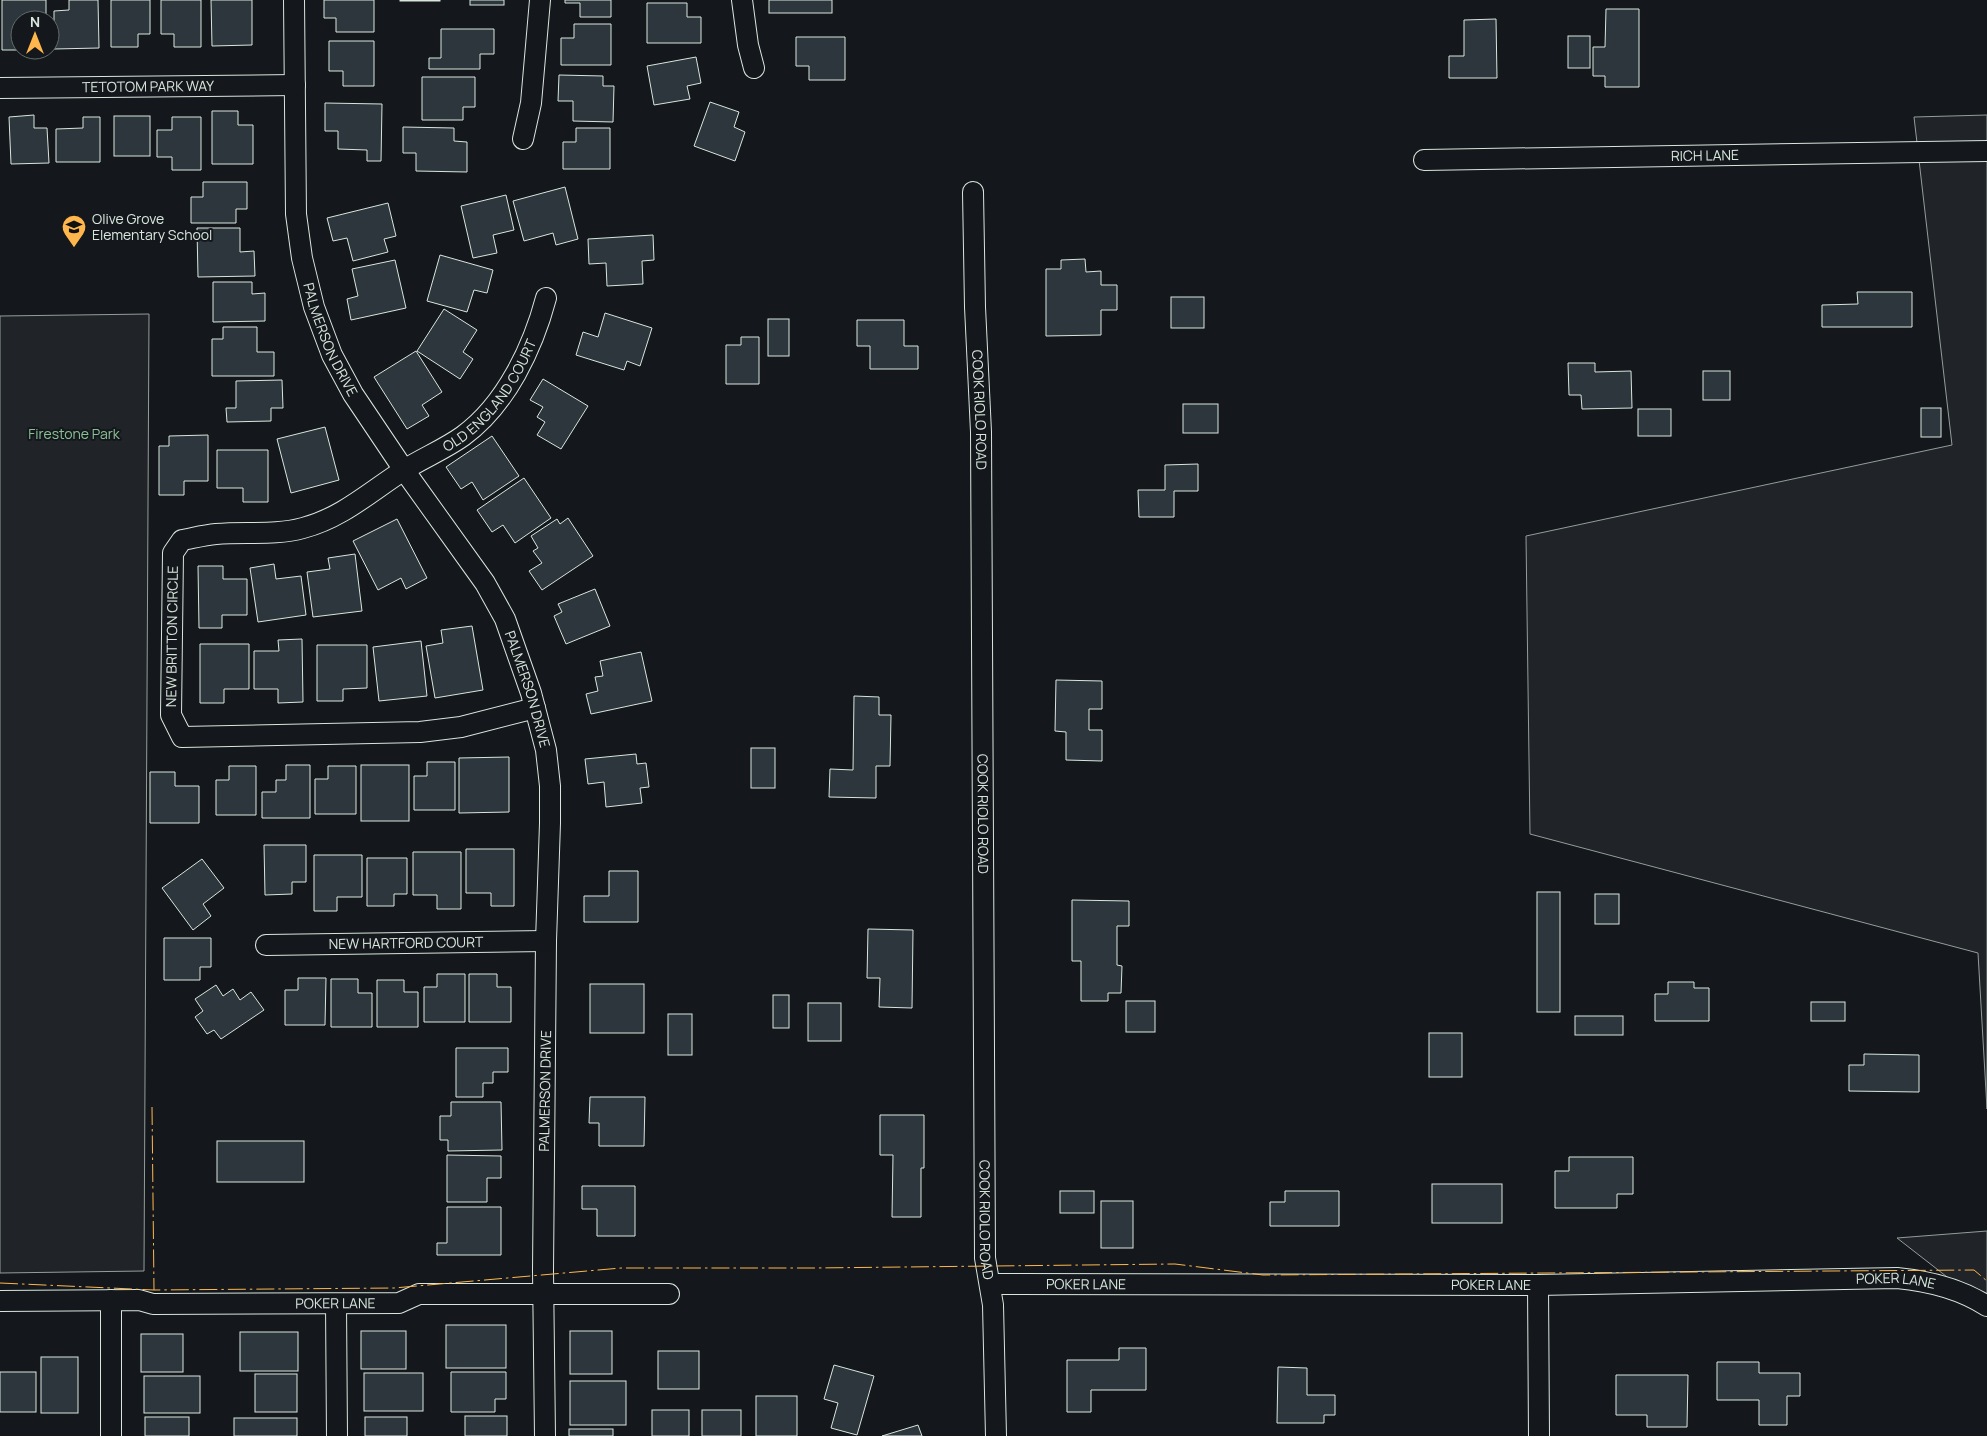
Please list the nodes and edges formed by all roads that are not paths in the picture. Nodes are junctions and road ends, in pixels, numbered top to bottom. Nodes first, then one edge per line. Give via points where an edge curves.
1 (294, 0) edge
2 (540, 0) edge
3 (742, 0) edge
4 (754, 68) dead end
5 (295, 85) junction
6 (0, 88) edge
7 (523, 138) dead end
8 (1987, 151) edge
9 (1424, 160) dead end
10 (973, 192) dead end
11 (546, 298) dead end
12 (404, 470) junction
13 (535, 708) junction
14 (546, 941) junction
15 (266, 945) dead end
16 (990, 1284) junction
17 (1538, 1285) junction
18 (669, 1294) dead end
19 (543, 1295) junction
20 (111, 1300) junction
21 (0, 1301) edge
22 (336, 1304) junction
23 (1987, 1306) edge
24 (111, 1436) edge
25 (337, 1436) edge
26 (545, 1436) edge
27 (996, 1436) edge
28 (1539, 1436) edge

1 - 5 street, PALMERSON DRIVE
2 - 7 street via 531,103
3 - 4 street
5 - 6 street, TETOTOM PARK WAY
5 - 12 street, PALMERSON DRIVE via 296,214 314,307 332,355 352,394
8 - 9 street, RICH LANE
10 - 16 street, COOK RIOLO ROAD via 974,307 982,432 985,1258
11 - 12 street, OLD ENGLAND COURT via 525,357 488,411 464,435
12 - 13 street, PALMERSON DRIVE via 485,583 505,619
12 - 13 street, NEW BRITTON CIRCLE via 357,504 330,519 302,528 182,540 172,553 171,715 182,737 420,732 461,727
13 - 14 street, PALMERSON DRIVE via 546,750 550,786
14 - 15 street, NEW HARTFORD COURT
14 - 19 street, PALMERSON DRIVE
16 - 17 street, POKER LANE
16 - 27 street, COOK RIOLO ROAD
17 - 23 street, POKER LANE via 1897,1278 1957,1290
17 - 28 street
18 - 19 street, POKER LANE
19 - 22 street, POKER LANE via 419,1294 399,1303
19 - 26 street, PALMERSON DRIVE
20 - 21 street, POKER LANE
20 - 22 street, POKER LANE via 139,1300 153,1304
20 - 24 street
22 - 25 street

